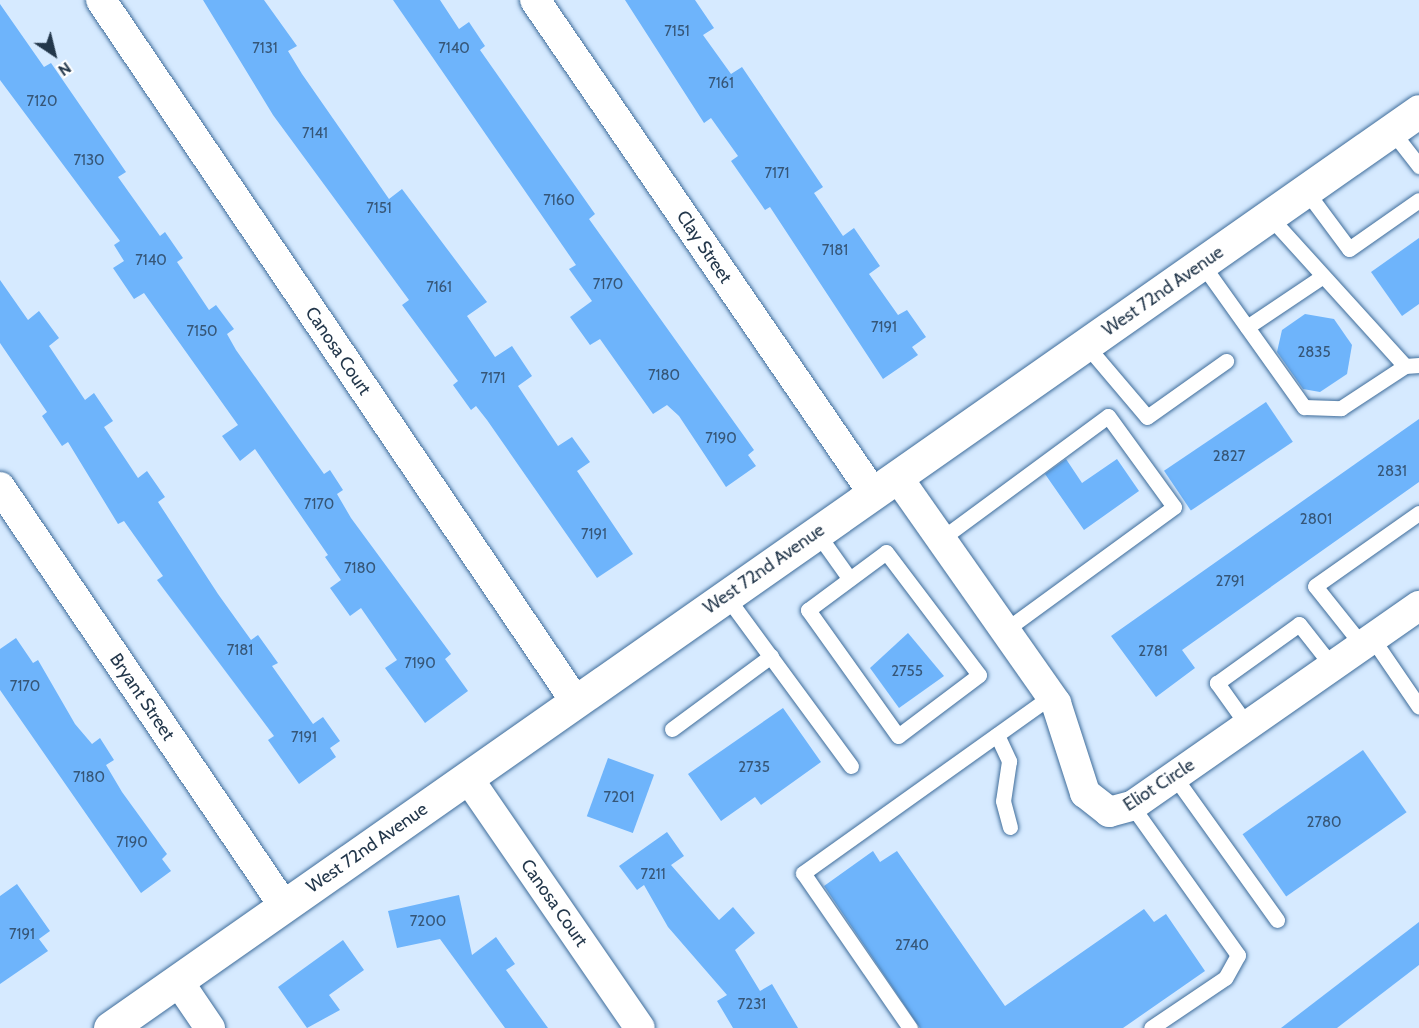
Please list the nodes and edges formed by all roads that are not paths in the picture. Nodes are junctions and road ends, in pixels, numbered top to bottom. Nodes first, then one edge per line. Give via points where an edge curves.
1 (100, 0) edge
2 (535, 0) edge
3 (1410, 121) edge
4 (1419, 166) edge
5 (1306, 191) junction
6 (1419, 200) edge
7 (1269, 216) junction
8 (1202, 264) junction
9 (1320, 278) junction
10 (1247, 327) junction
11 (1086, 345) junction
12 (1226, 361) dead end
13 (1412, 365) edge
14 (885, 485) junction
15 (0, 487) edge
16 (1419, 513) edge
17 (817, 533) junction
18 (941, 539) junction
19 (849, 578) junction
20 (726, 596) junction
21 (1419, 606) edge
22 (1006, 629) junction
23 (1367, 642) junction
24 (771, 656) junction
25 (1332, 666) junction
26 (1051, 696) junction
27 (576, 702) junction
28 (1419, 707) edge
29 (1247, 725) junction
30 (672, 729) dead end
31 (997, 735) junction
32 (851, 766) dead end
33 (1174, 776) junction
34 (468, 778) junction
35 (1132, 806) junction
36 (1010, 827) dead end
37 (284, 906) junction
38 (1277, 920) dead end
39 (177, 981) junction
40 (110, 1028) edge
41 (210, 1028) edge
42 (640, 1028) edge
43 (910, 1028) edge
44 (1151, 1028) edge

1 - 27 street, Canosa Court
2 - 14 street, Clay Street
3 - 4 lane
3 - 5 main road, West 72nd Avenue
5 - 6 lane via 1349,249
5 - 7 main road, West 72nd Avenue
7 - 8 main road, West 72nd Avenue
7 - 9 lane
8 - 10 lane
8 - 11 main road, West 72nd Avenue
9 - 10 lane
9 - 13 lane via 1359,310
10 - 13 lane via 1304,407 1341,408
11 - 12 lane via 1147,417
11 - 14 main road, West 72nd Avenue
14 - 17 main road, West 72nd Avenue
14 - 18 street, Eliot Circle
15 - 37 street, Bryant Street
16 - 23 lane via 1315,586
17 - 19 lane
17 - 20 main road, West 72nd Avenue
18 - 22 street, Eliot Circle
18 - 22 lane via 1108,416 1168,498 1174,507
19 - 19 lane via 808,610 898,736 979,675 886,552
20 - 24 lane
20 - 27 main road, West 72nd Avenue
21 - 23 street, Eliot Circle
22 - 26 street, Eliot Circle
23 - 25 street, Eliot Circle
23 - 28 lane
24 - 30 lane
24 - 32 lane
25 - 29 street, Eliot Circle
25 - 29 lane via 1299,624 1217,683
26 - 31 lane
26 - 35 street, Eliot Circle via 1068,732 1085,793 1109,812
27 - 34 main road, West 72nd Avenue
29 - 33 street, Eliot Circle
31 - 36 lane via 1009,761 1003,801
31 - 43 lane via 803,873
33 - 35 street, Eliot Circle
33 - 38 lane
34 - 37 main road, West 72nd Avenue
34 - 42 street, Canosa Court
35 - 44 lane via 1238,955 1225,978
37 - 39 main road, West 72nd Avenue
39 - 40 main road, West 72nd Avenue
39 - 41 street

